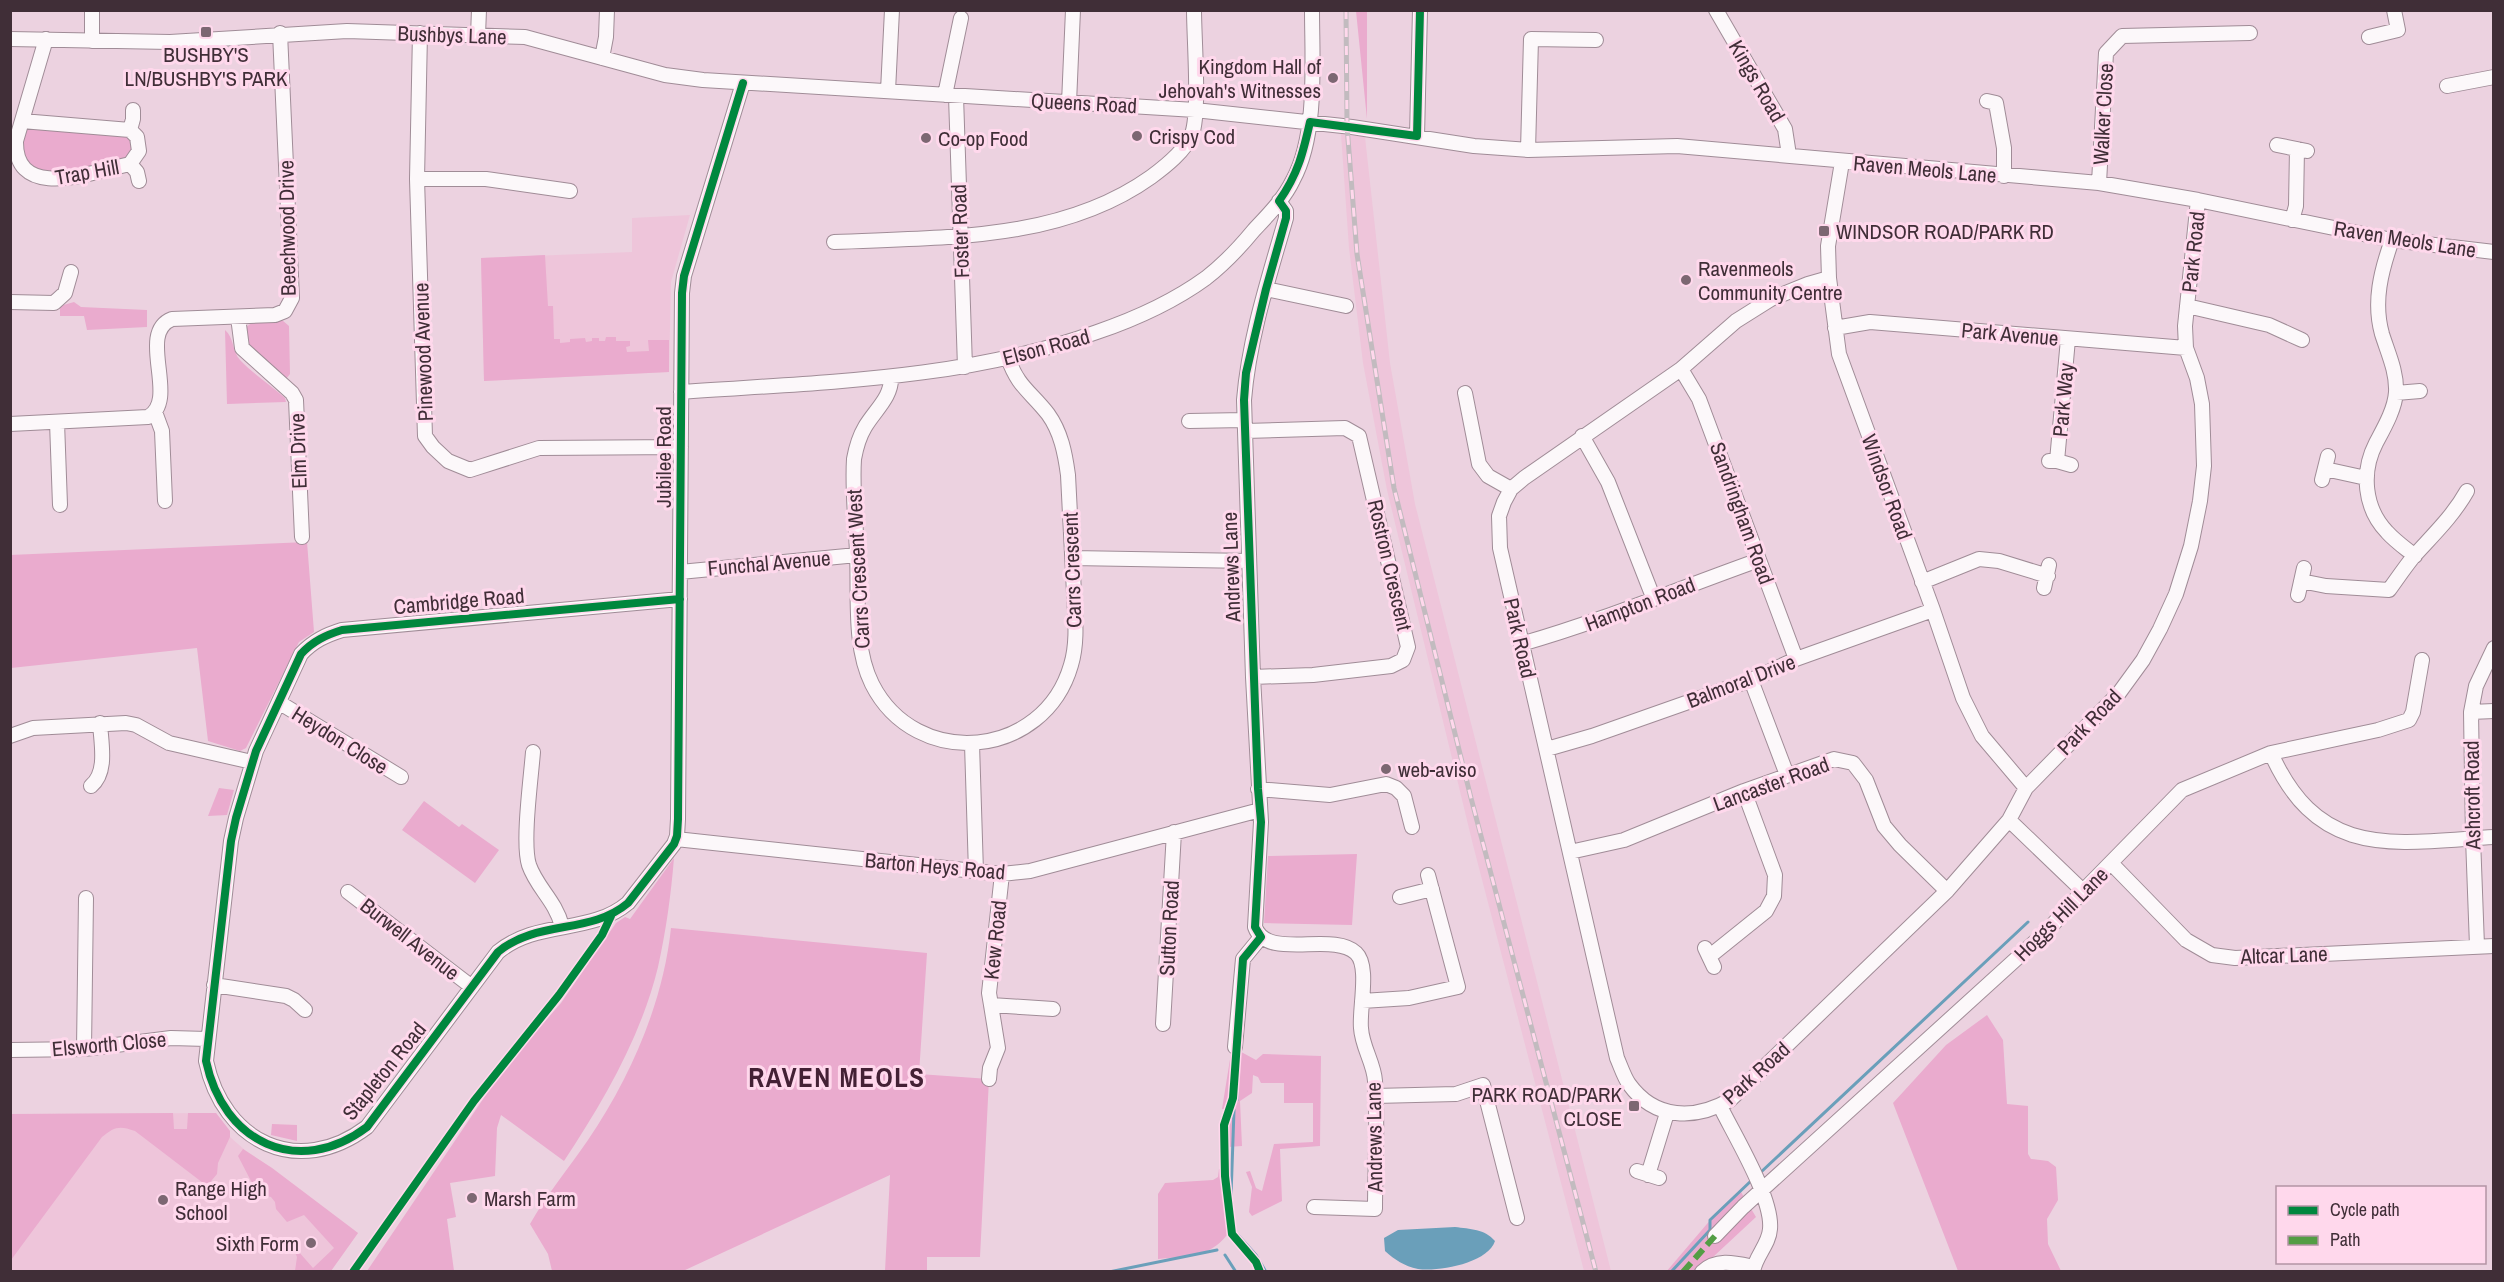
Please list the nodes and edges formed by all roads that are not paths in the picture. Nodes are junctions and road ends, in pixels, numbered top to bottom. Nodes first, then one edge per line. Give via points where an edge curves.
1 (92, 10) edge
2 (479, 10) edge
3 (608, 10) edge
4 (892, 10) edge
5 (1073, 10) edge
6 (1194, 10) edge
7 (1312, 10) edge
8 (1420, 10) edge
9 (1716, 10) edge
10 (2394, 10) edge
11 (961, 18) dead end
12 (280, 33) junction
13 (420, 33) junction
14 (2250, 33) dead end
15 (478, 35) junction
16 (2369, 37) dead end
17 (10, 39) edge
18 (46, 39) junction
19 (1596, 40) dead end
20 (92, 41) junction
21 (602, 58) junction
22 (2493, 77) edge
23 (742, 83) junction
24 (2447, 86) dead end
25 (888, 91) junction
26 (950, 95) junction
27 (1988, 101) dead end
28 (1068, 103) junction
29 (133, 110) dead end
30 (1195, 110) junction
31 (22, 121) junction
32 (1310, 122) junction
33 (1352, 127) joint
34 (130, 130) junction
35 (1417, 136) junction
36 (2277, 145) dead end
37 (1528, 150) junction
38 (1789, 155) junction
39 (1842, 162) junction
40 (130, 164) junction
41 (2004, 176) junction
42 (417, 179) junction
43 (139, 181) dead end
44 (2099, 183) junction
45 (570, 191) dead end
46 (2198, 200) junction
47 (1279, 201) junction
48 (2292, 220) junction
49 (960, 236) junction
50 (2392, 240) junction
51 (834, 242) dead end
52 (2493, 252) edge
53 (71, 272) dead end
54 (1829, 278) junction
55 (1266, 289) junction
56 (10, 302) edge
57 (1346, 306) dead end
58 (2187, 306) junction
59 (238, 317) junction
60 (1835, 328) junction
61 (2068, 339) junction
62 (2302, 340) dead end
63 (2186, 348) junction
64 (1008, 358) junction
65 (965, 367) junction
66 (1681, 369) junction
67 (891, 377) junction
68 (2420, 391) dead end
69 (681, 392) junction
70 (1465, 393) dead end
71 (2396, 393) junction
72 (155, 412) junction
73 (1189, 421) dead end
74 (57, 422) junction
75 (10, 424) edge
76 (1245, 426) junction
77 (1582, 436) junction
78 (681, 447) junction
79 (2059, 462) dead end
80 (2325, 468) dead end
81 (2366, 478) junction
82 (2469, 488) dead end
83 (1511, 489) junction
84 (165, 501) dead end
85 (60, 505) dead end
86 (302, 537) dead end
87 (857, 555) junction
88 (2415, 556) junction
89 (1072, 558) junction
90 (1759, 560) junction
91 (1249, 561) junction
92 (680, 572) junction
93 (2047, 576) dead end
94 (1922, 582) junction
95 (2298, 595) dead end
96 (1653, 597) junction
97 (680, 599) junction
98 (1933, 610) junction
99 (1521, 644) junction
100 (2493, 648) edge
101 (1796, 659) junction
102 (2422, 660) dead end
103 (1253, 677) junction
104 (1750, 680) junction
105 (280, 703) junction
106 (2493, 711) edge
107 (2471, 712) junction
108 (100, 723) junction
109 (10, 736) edge
110 (972, 744) junction
111 (1547, 749) junction
112 (533, 752) dead end
113 (2271, 753) junction
114 (252, 762) junction
115 (1787, 775) junction
116 (401, 777) dead end
117 (92, 786) dead end
118 (2025, 788) junction
119 (1258, 789) junction
120 (1744, 791) junction
121 (1260, 810) junction
122 (2008, 820) junction
123 (1412, 827) dead end
124 (1174, 832) junction
125 (2493, 837) edge
126 (2472, 838) junction
127 (676, 839) junction
128 (1570, 852) junction
129 (2111, 863) junction
130 (976, 872) junction
131 (1002, 874) junction
132 (1428, 875) dead end
133 (1432, 889) junction
134 (1947, 891) junction
135 (2083, 891) junction
136 (348, 892) dead end
137 (1400, 897) dead end
138 (86, 898) dead end
139 (562, 926) junction
140 (1261, 937) junction
141 (2477, 946) junction
142 (2493, 946) edge
143 (1710, 957) dead end
144 (214, 985) junction
145 (472, 987) junction
146 (1362, 1001) junction
147 (991, 1005) junction
148 (1053, 1009) dead end
149 (304, 1010) dead end
150 (1163, 1024) dead end
151 (207, 1039) junction
152 (1235, 1047) dead end
153 (84, 1049) junction
154 (10, 1050) edge
155 (989, 1079) dead end
156 (1375, 1096) junction
157 (1720, 1106) junction
158 (1667, 1113) junction
159 (1648, 1175) dead end
160 (1761, 1191) junction
161 (1314, 1207) dead end
162 (1517, 1218) dead end
163 (1715, 1236) dead end
164 (1753, 1269) edge
165 (1702, 1272) edge

1 - 20 street
2 - 15 street
3 - 21 street
4 - 25 street
5 - 28 street
6 - 30 street
7 - 32 street
8 - 35 street
9 - 38 street, Kings Road via 1785,129
10 - 16 street via 2398,30
11 - 26 street, Foster Road
12 - 13 street, Bushbys Lane
12 - 20 street, Bushbys Lane via 170,42
12 - 59 street, Beechwood Drive via 292,298 280,314
13 - 15 street, Bushbys Lane
13 - 42 street, Pinewood Avenue
14 - 44 street, Walker Close via 2122,36 2106,53
15 - 21 street, Bushbys Lane via 525,37
17 - 18 street, Bushbys Lane
18 - 20 street, Bushbys Lane
18 - 31 street, Trap Hill
19 - 37 street via 1531,39
21 - 23 street, Bushbys Lane via 665,75
22 - 24 street
23 - 25 street, Bushbys Lane
23 - 69 street, Jubilee Road via 684,276
25 - 26 street, Queens Road
26 - 28 street, Queens Road
26 - 49 street, Foster Road
27 - 41 street via 1996,103 2004,148
28 - 30 street, Queens Road
29 - 34 street, Trap Hill
30 - 32 street, Queens Road
30 - 49 street via 1193,131 1185,145 1160,171 1125,193 1054,222
31 - 34 street, Trap Hill
31 - 40 street, Trap Hill via 16,149 22,165 34,176 51,180
32 - 33 street, Queens Road
32 - 47 street, Elson Road via 1301,162
33 - 35 street, Raven Meols Lane
34 - 40 street, Trap Hill via 139,146
35 - 37 street, Raven Meols Lane
36 - 48 street via 2302,150
37 - 38 street, Raven Meols Lane via 1677,146
38 - 39 street, Raven Meols Lane
39 - 41 street, Raven Meols Lane
39 - 54 street, Windsor Road via 1828,246
40 - 43 street, Trap Hill
41 - 44 street, Raven Meols Lane
42 - 45 street via 486,179
42 - 78 street, Pinewood Avenue via 425,436 433,447 448,461 470,470 539,448
44 - 46 street, Raven Meols Lane
46 - 48 street, Raven Meols Lane
46 - 58 street, Park Road
47 - 55 street, Andrews Lane via 1286,218
47 - 64 street, Elson Road via 1237,249 1207,277 1178,296 1113,327
48 - 50 street, Raven Meols Lane
49 - 51 street
49 - 65 street, Foster Road
50 - 52 street, Raven Meols Lane
50 - 71 street via 2377,299
53 - 56 street via 65,293 54,303
54 - 60 street, Windsor Road
54 - 66 street, Park Road via 1771,299 1736,321
55 - 57 street
55 - 76 street, Andrews Lane via 1246,373
58 - 62 street via 2269,325
58 - 63 street, Park Road
59 - 72 street, Beechwood Drive via 172,319 160,326 160,401
59 - 86 street, Elm Drive via 242,348 296,400 296,507
60 - 61 street, Park Avenue via 1870,321
60 - 94 street, Windsor Road via 1846,376
61 - 63 street, Park Avenue
61 - 79 street, Park Way
63 - 118 street, Park Road via 2202,404 2204,466 2196,526 2184,571 2160,630 2119,693
64 - 65 street, Elson Road
64 - 89 street, Carrs Crescent via 1020,385 1058,430 1068,475
65 - 67 street, Elson Road
66 - 77 street, Park Road
66 - 90 street, Sandringham Road via 1699,399
67 - 69 street, Elson Road
67 - 87 street, Carrs Crescent West via 890,391 864,429 854,459
68 - 71 street
69 - 78 street, Jubilee Road
70 - 83 street via 1479,464 1488,476
71 - 81 street via 2370,457
72 - 74 street via 144,418
72 - 84 street via 162,431
73 - 76 street, Rostron Crescent
74 - 75 street
74 - 85 street
76 - 91 street, Andrews Lane
76 - 103 street, Rostron Crescent via 1345,428 1359,436 1408,647 1403,660 1391,666
77 - 83 street, Park Road
77 - 96 street via 1608,482
78 - 92 street, Jubilee Road
80 - 81 street
81 - 88 street via 2368,500 2376,517 2386,532
82 - 88 street
83 - 99 street, Park Road via 1499,516 1500,548
87 - 92 street, Funchal Avenue
87 - 110 street, Carrs Crescent West via 861,648 877,692 895,714 917,730 944,741
88 - 95 street via 2389,590 2326,586 2303,575
89 - 91 street
89 - 110 street, Carrs Crescent via 1075,647 1061,690 1023,728 998,739
90 - 96 street, Hampton Road
90 - 101 street, Sandringham Road
91 - 103 street, Andrews Lane
92 - 97 street, Jubilee Road
93 - 94 street via 1979,559
94 - 98 street, Windsor Road
96 - 99 street, Hampton Road via 1577,628
97 - 105 street, Cambridge Road via 342,630 326,635 301,654
97 - 127 street, Jubilee Road
98 - 101 street, Balmoral Drive
98 - 118 street, Windsor Road via 1963,698 1982,736
99 - 111 street, Park Road
100 - 107 street, Ashcroft Road via 2476,686
101 - 104 street, Balmoral Drive
102 - 113 street, Hoggs Hill Lane via 2409,720
103 - 119 street, Andrews Lane
104 - 111 street, Balmoral Drive
104 - 115 street
105 - 114 street, Stapleton Road
105 - 116 street, Heydon Close
106 - 107 street
107 - 126 street, Ashcroft Road
108 - 109 street via 33,728
108 - 114 street via 136,725 169,742
108 - 117 street via 101,764
110 - 130 street
111 - 128 street, Park Road
112 - 139 street via 528,860 558,910
113 - 126 street via 2279,772 2308,810 2338,831 2391,843
113 - 129 street, Hoggs Hill Lane via 2182,790
114 - 144 street, Stapleton Road via 231,841
115 - 120 street, Lancaster Road
115 - 134 street, Lancaster Road via 1834,759 1853,764 1866,780 1884,826
118 - 122 street, Park Road
119 - 121 street, Andrews Lane
119 - 123 street via 1330,795 1386,784 1404,796
120 - 128 street, Lancaster Road via 1624,840
120 - 143 street via 1775,875 1774,896 1766,911
121 - 124 street, Barton Heys Road
121 - 140 street, Andrews Lane via 1255,927
122 - 134 street, Park Road
122 - 135 street
124 - 131 street, Barton Heys Road via 1030,871
124 - 150 street, Sutton Road
125 - 126 street
126 - 141 street, Ashcroft Road
127 - 130 street, Barton Heys Road
127 - 139 street, Stapleton Road via 620,910 600,920
128 - 158 street, Park Road via 1617,1059 1628,1083 1640,1097
129 - 135 street, Hoggs Hill Lane
129 - 141 street, Altcar Lane via 2186,940 2211,955 2235,958
130 - 131 street, Barton Heys Road
131 - 147 street, Kew Road
132 - 133 street
133 - 137 street
133 - 146 street via 1458,987 1409,998
134 - 157 street, Park Road
135 - 160 street, Hoggs Hill Lane via 2047,931
136 - 145 street, Burwell Avenue
138 - 153 street
139 - 145 street, Stapleton Road via 508,944
140 - 146 street, Andrews Lane via 1274,943 1350,948 1362,965
140 - 152 street via 1244,959
141 - 142 street, Altcar Lane
144 - 149 street via 286,996
144 - 151 street, Stapleton Road
145 - 151 street, Stapleton Road via 367,1127 344,1142 314,1151 269,1146 239,1125 213,1088 206,1061
146 - 156 street, Andrews Lane via 1362,1036 1373,1069
147 - 148 street, Kew Road
147 - 155 street, Kew Road via 998,1048
151 - 153 street, Elsworth Close via 171,1038
153 - 154 street, Elsworth Close
156 - 161 street, Andrews Lane via 1375,1209
156 - 162 street via 1456,1094 1483,1085
157 - 158 street, Park Road via 1701,1113
157 - 160 street
158 - 159 street
160 - 163 street, Hoggs Hill Lane
160 - 164 street via 1770,1230
164 - 165 street via 1731,1262 1714,1263

